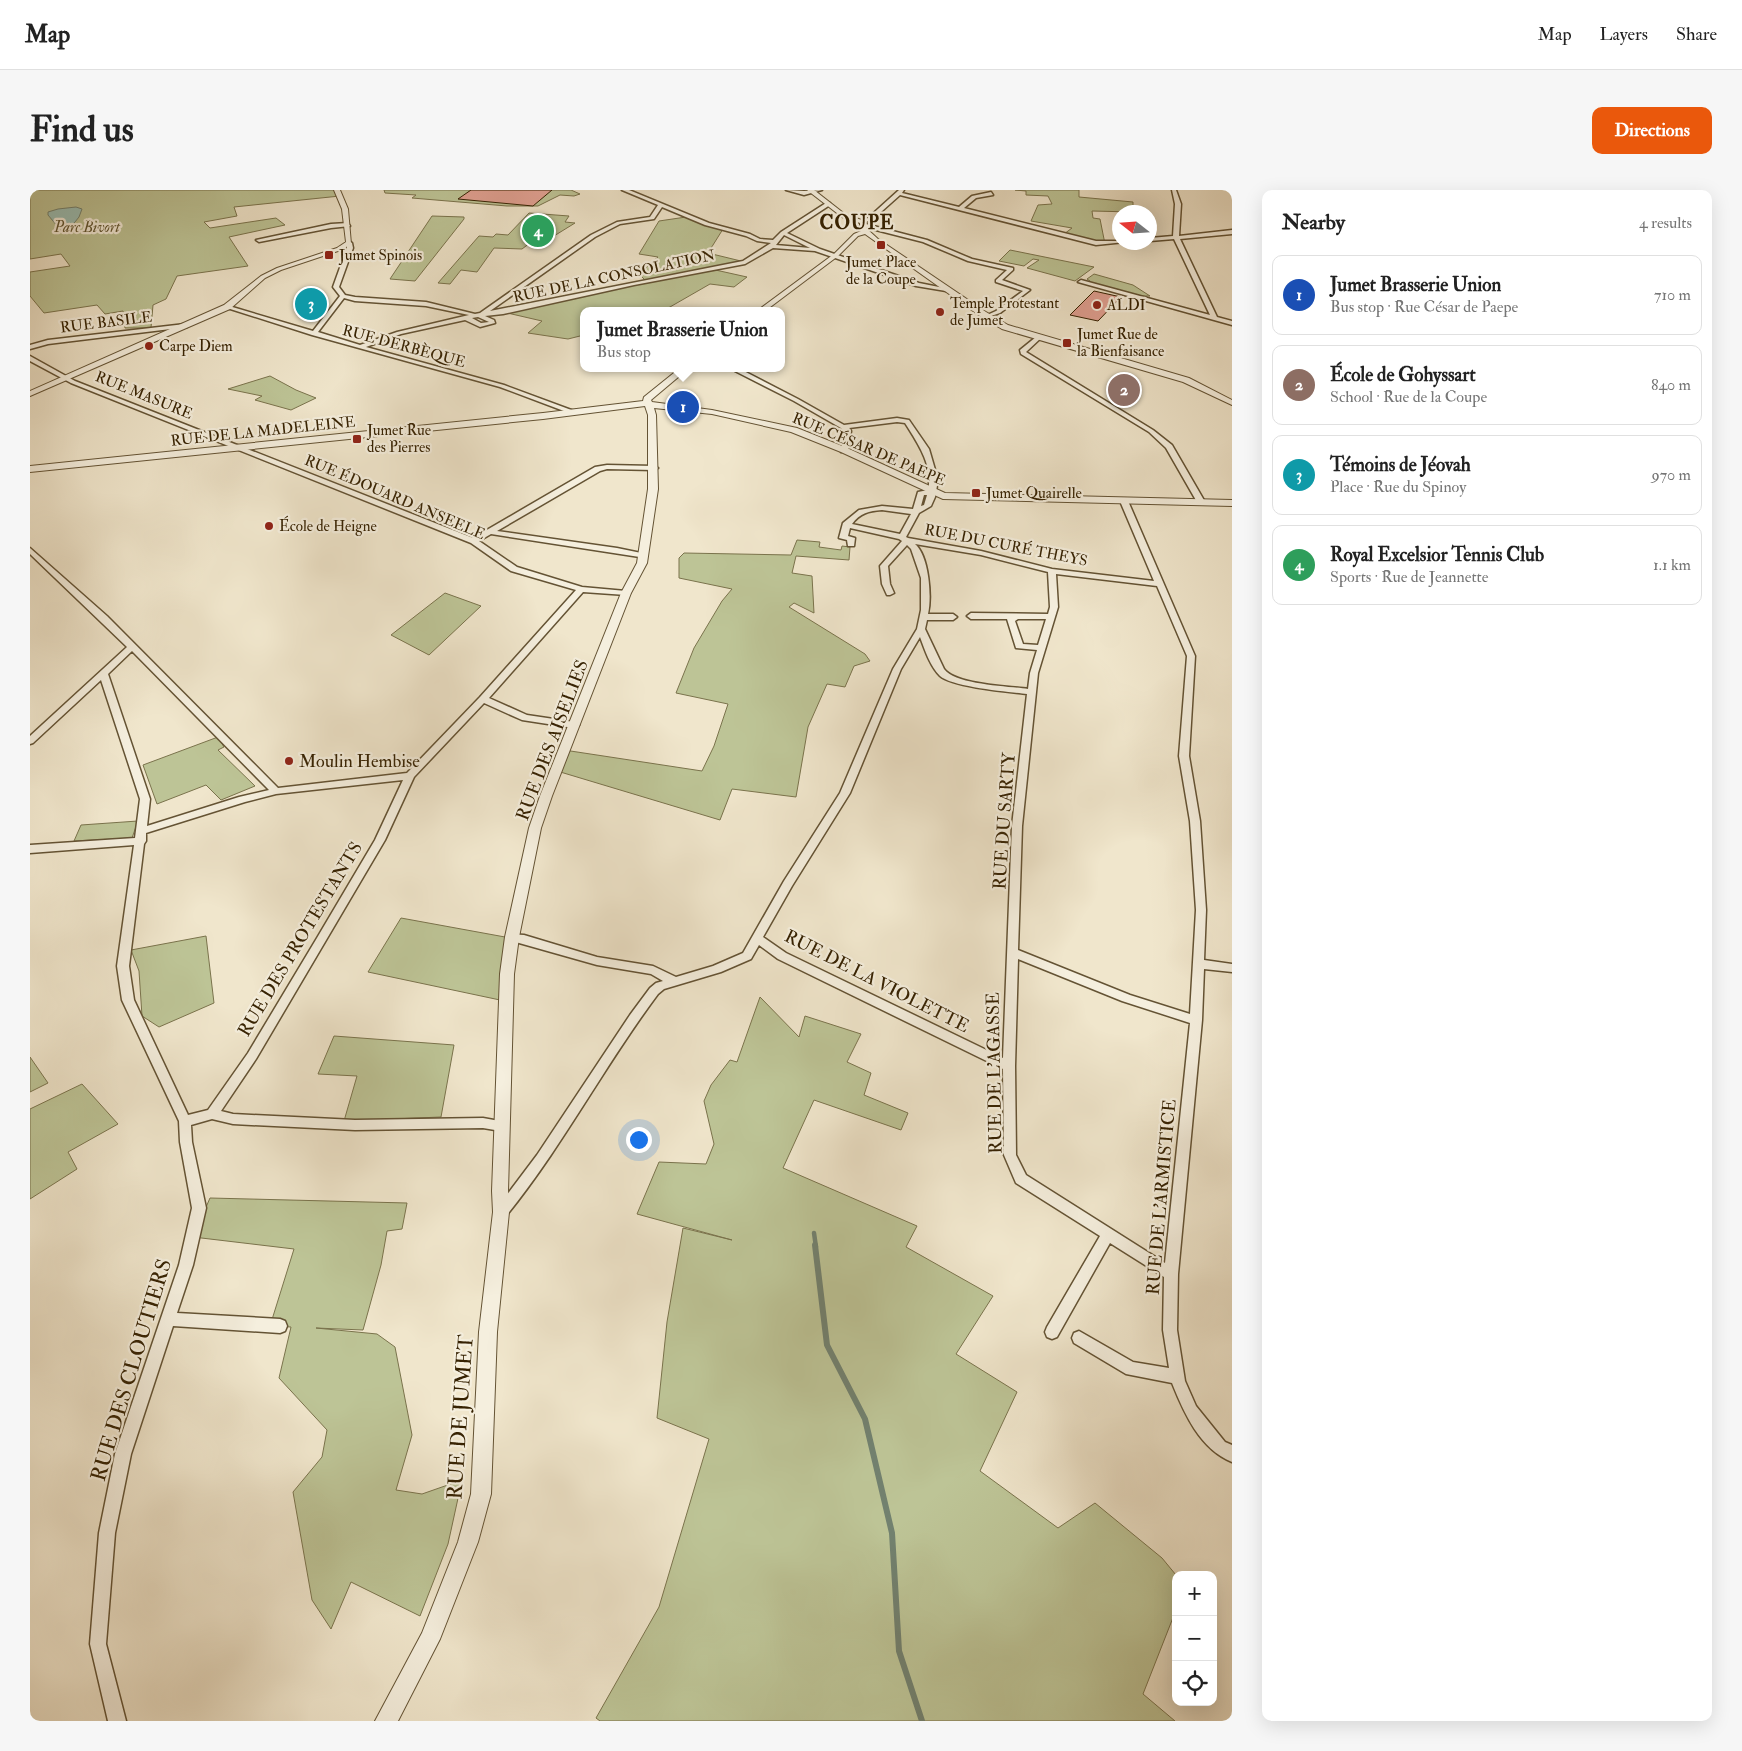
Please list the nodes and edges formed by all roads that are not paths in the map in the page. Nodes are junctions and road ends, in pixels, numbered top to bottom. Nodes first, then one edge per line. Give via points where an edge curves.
1 (337, 190) edge
2 (625, 190) edge
3 (788, 190) edge
4 (820, 190) edge
5 (1174, 190) edge
6 (812, 191) edge
7 (900, 192) edge
8 (991, 194) dead end
9 (828, 204) junction
10 (662, 205) junction
11 (961, 208) junction
12 (348, 225) junction
13 (866, 228) junction
14 (1232, 232) edge
15 (783, 233) junction
16 (1176, 237) junction
17 (1157, 239) edge
18 (259, 240) dead end
19 (1112, 242) edge
20 (349, 243) junction
21 (773, 244) junction
22 (818, 250) junction
23 (836, 255) junction
24 (751, 260) junction
25 (758, 261) dead end
26 (1081, 282) dead end
27 (946, 289) junction
28 (343, 296) junction
29 (227, 307) junction
30 (765, 307) edge
31 (478, 314) junction
32 (465, 317) junction
33 (988, 317) junction
34 (1214, 317) junction
35 (1232, 323) edge
36 (185, 326) junction
37 (314, 334) junction
38 (1038, 338) junction
39 (30, 347) edge
40 (360, 347) junction
41 (30, 358) edge
42 (680, 372) edge
43 (740, 372) edge
44 (67, 378) junction
45 (30, 394) edge
46 (648, 403) junction
47 (1232, 403) edge
48 (572, 412) junction
49 (843, 427) junction
50 (239, 448) junction
51 (844, 450) junction
52 (654, 468) junction
53 (30, 469) edge
54 (931, 491) junction
55 (1124, 500) junction
56 (1201, 502) junction
57 (1232, 503) edge
58 (916, 512) junction
59 (846, 525) junction
60 (490, 532) junction
61 (904, 539) junction
62 (474, 541) junction
63 (851, 544) dead end
64 (30, 550) edge
65 (643, 556) junction
66 (1052, 571) junction
67 (1160, 584) junction
68 (581, 589) junction
69 (626, 593) junction
70 (890, 593) dead end
71 (971, 616) dead end
72 (1016, 616) junction
73 (924, 617) junction
74 (953, 617) dead end
75 (1050, 618) junction
76 (922, 629) junction
77 (132, 647) junction
78 (1041, 648) junction
79 (103, 674) junction
80 (1032, 692) junction
81 (483, 699) junction
82 (574, 725) junction
83 (30, 741) edge
84 (410, 776) junction
85 (276, 792) junction
86 (142, 836) junction
87 (30, 849) edge
88 (512, 938) junction
89 (756, 938) junction
90 (1012, 952) junction
91 (1199, 964) junction
92 (1232, 968) edge
93 (675, 982) junction
94 (1196, 1020) junction
95 (1009, 1066) junction
96 (212, 1114) junction
97 (185, 1121) junction
98 (501, 1126) junction
99 (501, 1212) junction
100 (1108, 1234) junction
101 (1171, 1274) junction
102 (168, 1319) junction
103 (280, 1326) dead end
104 (1052, 1332) dead end
105 (1078, 1338) dead end
106 (1177, 1377) junction
107 (1232, 1454) edge
108 (116, 1721) edge
109 (386, 1721) edge

1 - 12 street via 346,209
2 - 10 street
3 - 6 street
4 - 6 street
5 - 16 street via 1178,204
6 - 9 street
7 - 11 street
7 - 13 street via 870,219
8 - 11 street via 972,195
9 - 13 street
9 - 15 street
10 - 21 street via 707,224
10 - 31 street via 652,218 619,223 593,236
11 - 19 street via 1096,243
12 - 18 street
12 - 20 street
13 - 23 street
13 - 27 street
13 - 33 street via 887,230 970,260 1011,269 998,281 1027,290
14 - 16 street
15 - 21 street
15 - 22 street
16 - 17 street
16 - 34 street
20 - 28 street via 336,287
20 - 29 street via 263,277
21 - 22 street
21 - 24 street
22 - 23 street
23 - 27 street via 918,285
23 - 30 street
24 - 25 street
24 - 31 street, RUE DE LA CONSOLATION via 503,312
26 - 34 street
27 - 33 street
28 - 31 street via 355,300 426,304
28 - 37 street
29 - 36 street
29 - 37 street, RUE DERBÈQUE
31 - 32 street
31 - 32 street via 492,323 480,325
32 - 40 street via 399,332
33 - 38 street via 1005,327
34 - 35 street
36 - 39 street, RUE BASILE via 48,342
36 - 44 street
37 - 40 street, RUE DERBÈQUE
38 - 47 street via 1186,380
38 - 56 street via 1022,351 1151,431 1169,447
40 - 48 street, RUE DERBÈQUE via 502,386
41 - 44 street, RUE MASURE
42 - 46 street via 653,394
43 - 49 street
44 - 45 street
44 - 50 street, RUE MASURE
46 - 48 street, RUE DE LA MADELEINE
46 - 51 street, RUE CÉSAR DE PAEPE via 776,425
46 - 52 street, RUE DES AISELIES via 652,415
48 - 50 street, RUE DE LA MADELEINE
49 - 51 street via 848,431
49 - 54 street via 907,421 929,458 934,480
50 - 53 street, RUE DE LA MADELEINE
50 - 62 street, RUE ÉDOUARD ANSEELE
51 - 54 street, RUE CÉSAR DE PAEPE
52 - 60 street via 598,469
52 - 65 street, RUE DES AISELIES via 654,489
54 - 55 street, RUE CÉSAR DE PAEPE via 952,496
54 - 58 street via 927,506
55 - 56 street, RUE CÉSAR DE PAEPE
55 - 67 street, RUE DE L'ARMISTICE
56 - 57 street, RUE CÉSAR DE PAEPE
58 - 59 street via 863,509
58 - 61 street
59 - 61 street, RUE DU CURÉ THEYS
59 - 63 street via 843,538 851,538
60 - 62 street
60 - 65 street
61 - 66 street, RUE DU CURÉ THEYS via 981,553
61 - 70 street via 884,566
61 - 73 street via 915,548 925,578
62 - 68 street, RUE ÉDOUARD ANSEELE via 514,569
64 - 77 street
65 - 69 street, RUE DES AISELIES
66 - 67 street, RUE DU CURÉ THEYS
66 - 75 street, RUE DU SARTY via 1054,607
67 - 91 street, RUE DE L'ARMISTICE via 1191,656 1184,756 1195,821 1201,910
68 - 69 street, RUE ÉDOUARD ANSEELE
68 - 81 street, RUE DES PROTESTANTS
69 - 82 street, RUE DES AISELIES
71 - 72 street
72 - 75 street
72 - 78 street via 1010,620 1019,646
73 - 74 street
73 - 76 street
75 - 78 street, RUE DU SARTY
76 - 80 street via 945,676
76 - 89 street via 897,669 845,793
77 - 79 street
77 - 85 street
78 - 80 street, RUE DU SARTY
79 - 83 street
79 - 86 street via 146,799
80 - 90 street, RUE DU SARTY via 1017,826
81 - 82 street via 526,718
81 - 84 street, RUE DES PROTESTANTS
82 - 88 street, RUE DES AISELIES via 535,828
84 - 85 street
84 - 96 street, RUE DES PROTESTANTS via 380,840 330,926 252,1056
85 - 86 street via 243,799
86 - 87 street
86 - 97 street via 123,966 128,1000
88 - 93 street via 598,961 653,970
88 - 98 street, RUE DES AISELIES via 507,974
89 - 93 street via 747,956
89 - 95 street, RUE DE LA VIOLETTE via 782,956
90 - 94 street via 1126,998
90 - 95 street, RUE DE L'AGASSE
91 - 92 street
91 - 94 street, RUE DE L'ARMISTICE
93 - 99 street via 660,986 646,1001 523,1187
94 - 101 street, RUE DE L'ARMISTICE
95 - 100 street, RUE DE L'AGASSE via 1010,1155 1021,1178
96 - 97 street
96 - 98 street via 233,1120 355,1125 483,1123
97 - 102 street, RUE DES CLOUTIERS via 199,1208 186,1265
98 - 99 street, RUE DE JUMET
99 - 109 street, RUE DE JUMET via 488,1332 482,1494 468,1542 430,1639
100 - 101 street, RUE DE L'AGASSE
100 - 104 street
101 - 106 street, RUE DE L'ARMISTICE via 1170,1330
102 - 103 street
102 - 108 street, RUE DES CLOUTIERS via 123,1454 107,1534 98,1644
105 - 106 street via 1131,1369
106 - 107 street, RUE DE L'ARMISTICE via 1190,1411 1220,1447

